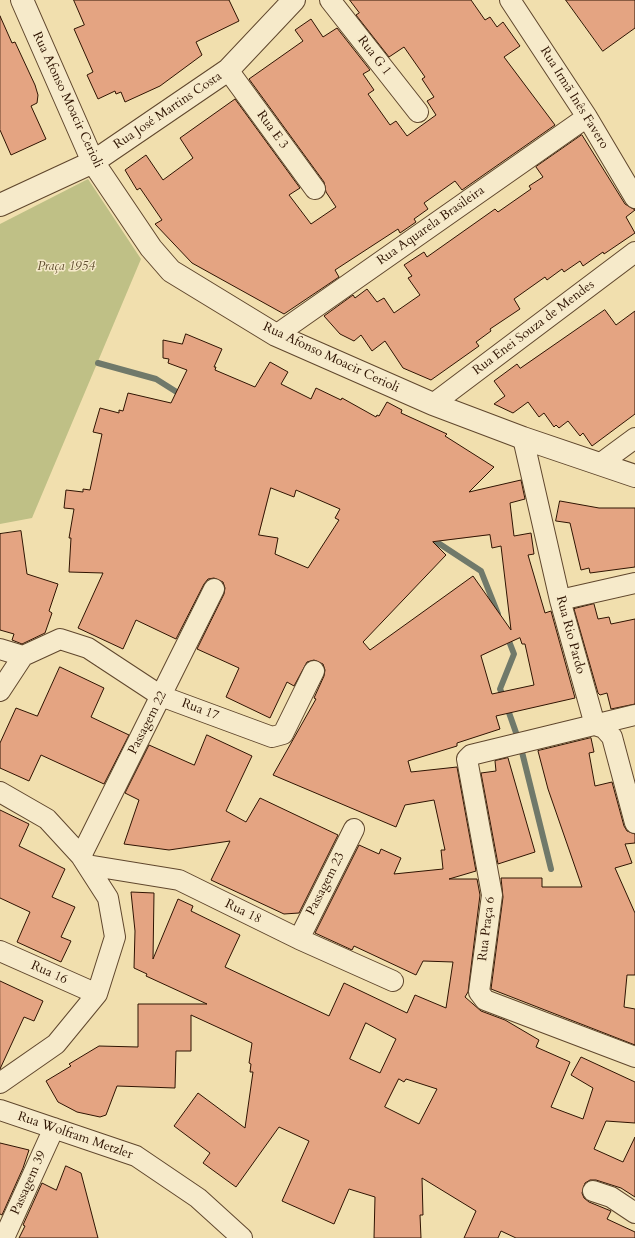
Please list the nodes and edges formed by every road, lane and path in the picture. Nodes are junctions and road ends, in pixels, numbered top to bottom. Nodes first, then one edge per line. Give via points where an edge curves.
1 (22, 0) edge
2 (294, 0) edge
3 (330, 0) edge
4 (510, 0) edge
5 (228, 70) junction
6 (418, 112) dead end
7 (587, 117) junction
8 (93, 162) junction
9 (315, 189) dead end
10 (635, 198) edge
11 (0, 205) edge
12 (635, 252) edge
13 (276, 335) junction
14 (433, 404) junction
15 (522, 438) junction
16 (635, 438) edge
17 (601, 463) junction
18 (635, 476) edge
19 (635, 583) edge
20 (214, 589) dead end
21 (560, 600) junction
22 (0, 649) edge
23 (23, 656) junction
24 (314, 671) dead end
25 (0, 691) edge
26 (161, 696) junction
27 (635, 716) edge
28 (595, 725) junction
29 (0, 792) edge
30 (635, 823) edge
31 (354, 829) dead end
32 (84, 860) junction
33 (299, 939) junction
34 (0, 951) edge
35 (393, 981) dead end
36 (97, 994) junction
37 (635, 1057) edge
38 (0, 1083) edge
39 (0, 1110) edge
40 (54, 1128) junction
41 (593, 1191) dead end
42 (635, 1213) edge
43 (4, 1238) edge
44 (242, 1238) edge

1 - 8 street, Rua Afonso Moacir Cerioli
2 - 5 street, Rua José Martins Costa
3 - 6 street, Rua G 1
4 - 7 street, Rua Irmã Inês Favero
5 - 8 street, Rua José Martins Costa
5 - 9 street, Rua E 3
7 - 10 street, Rua Irmã Inês Favero
7 - 13 street, Rua Aquarela Brasileira
8 - 11 street, Rua José Martins Costa
8 - 13 street, Rua Afonso Moacir Cerioli via 151,248 171,271
12 - 14 street, Rua Enei Souza de Mendes
13 - 14 street, Rua Afonso Moacir Cerioli
14 - 15 street, Rua Afonso Moacir Cerioli
15 - 17 street, Rua Afonso Moacir Cerioli
15 - 21 street, Rua Rio Pardo
16 - 17 street
17 - 18 street, Rua Afonso Moacir Cerioli
19 - 21 street
20 - 26 street, Passagem 22
21 - 28 street, Rua Rio Pardo
22 - 23 street
23 - 25 street
23 - 26 street, Rua 17 via 60,639 88,648
24 - 26 street, Rua 17 via 282,734 272,737
26 - 32 street, Passagem 22
27 - 28 street
28 - 30 street via 604,728 612,737
28 - 37 street, Rua Praça 6 via 471,755 467,759 492,895 478,992 485,1000
29 - 32 street via 47,820
31 - 33 street, Passagem 23
32 - 33 street, Rua 18 via 179,880
32 - 36 street via 108,898 115,937
33 - 35 street, Rua 18
34 - 36 street, Rua 16
36 - 38 street via 56,1044
39 - 40 street, Rua Wolfram Metzler
40 - 43 street, Passagem 39
40 - 44 street, Rua Wolfram Metzler via 136,1156 198,1198
41 - 42 street via 611,1197

